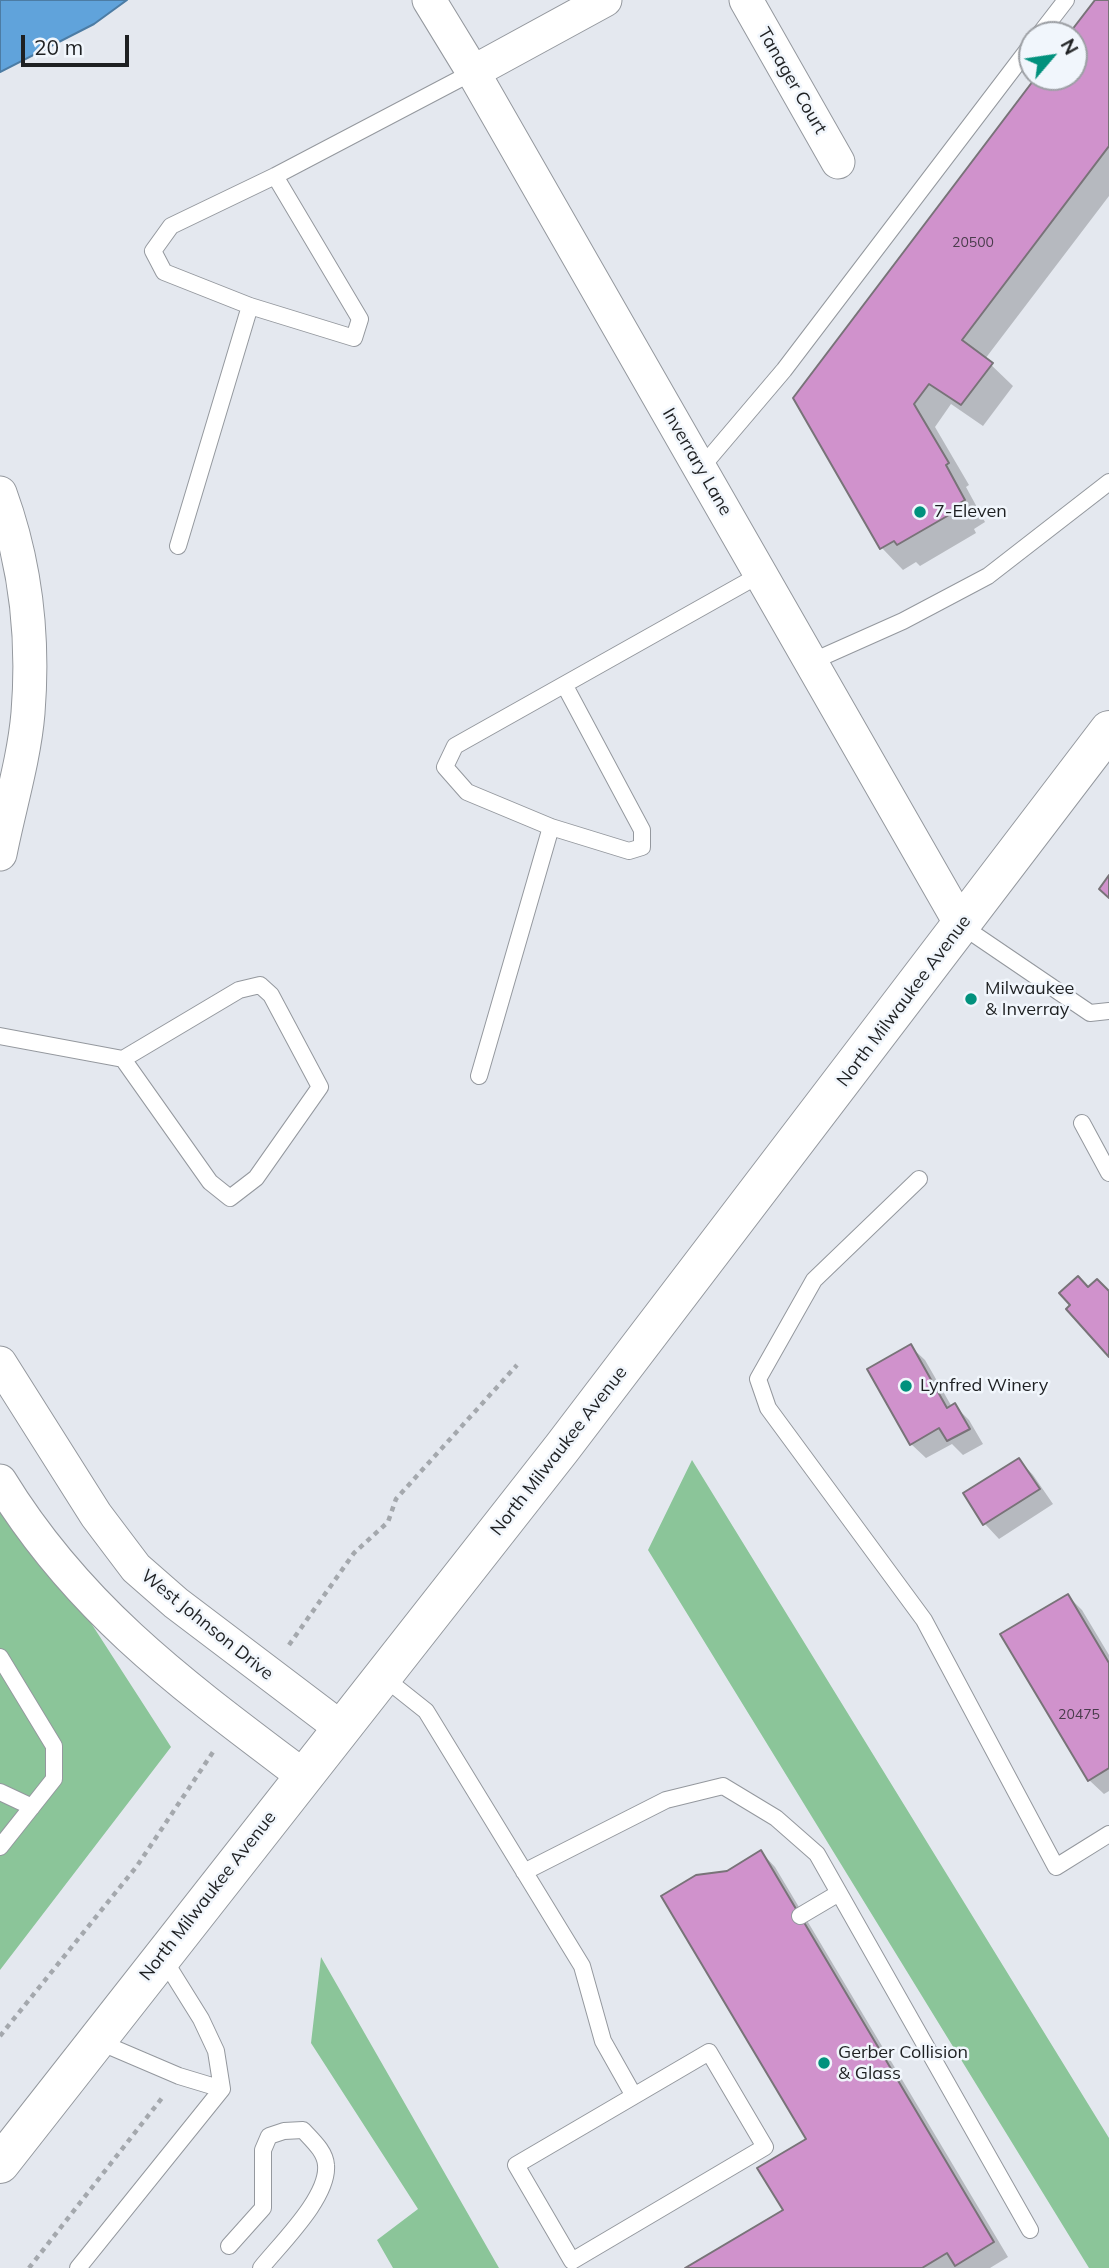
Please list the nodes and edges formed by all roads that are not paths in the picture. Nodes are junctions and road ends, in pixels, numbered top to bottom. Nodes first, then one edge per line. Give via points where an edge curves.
1 (429, 0) edge
2 (605, 0) edge
3 (746, 0) edge
4 (1066, 0) edge
5 (1050, 21) edge
6 (1018, 62) edge
7 (473, 72) junction
8 (838, 162) dead end
9 (275, 176) junction
10 (250, 306) junction
11 (700, 469) junction
12 (1109, 482) edge
13 (0, 493) edge
14 (178, 546) dead end
15 (761, 574) junction
16 (811, 662) junction
17 (565, 686) junction
18 (1109, 730) edge
19 (551, 827) junction
20 (0, 854) edge
21 (962, 926) junction
22 (1109, 1010) edge
23 (0, 1036) edge
24 (123, 1059) junction
25 (479, 1076) dead end
26 (1082, 1122) dead end
27 (1109, 1173) edge
28 (919, 1179) dead end
29 (0, 1363) edge
30 (0, 1481) edge
31 (0, 1657) edge
32 (382, 1676) junction
33 (341, 1728) junction
34 (302, 1775) junction
35 (0, 1791) edge
36 (32, 1807) junction
37 (1109, 1833) edge
38 (0, 1847) edge
39 (524, 1872) junction
40 (839, 1894) junction
41 (800, 1916) dead end
42 (162, 1955) junction
43 (95, 2041) junction
44 (222, 2089) junction
45 (634, 2096) junction
46 (0, 2164) edge
47 (1030, 2230) dead end
48 (229, 2246) dead end
49 (574, 2264) edge
50 (78, 2268) edge
51 (261, 2268) edge

1 - 7 street, Inverrary Lane
2 - 7 street
3 - 8 street, Tanager Court
4 - 5 lane
6 - 11 lane via 784,370
7 - 9 lane
7 - 11 street, Inverrary Lane
9 - 10 lane via 171,226 153,251 164,272
9 - 10 lane via 360,318 354,338
10 - 14 lane
11 - 15 street, Inverrary Lane
12 - 16 lane via 988,576
13 - 20 street via 15,534 30,624 28,715
15 - 16 street, Inverrary Lane
15 - 17 lane
16 - 21 street, Inverrary Lane
17 - 19 lane via 454,746 445,767 467,792
17 - 19 lane via 642,830 642,847 629,851
18 - 21 main road, North Milwaukee Avenue
19 - 25 lane
21 - 22 lane via 1090,1013
21 - 32 main road, North Milwaukee Avenue
23 - 24 lane
24 - 24 lane via 239,990 260,985 271,995 320,1087 256,1178 230,1198 210,1182
26 - 27 lane
28 - 37 lane via 814,1280 758,1378 768,1408 924,1620 1056,1867
29 - 33 street, West Johnson Drive via 96,1515 136,1568
30 - 34 street via 49,1555 110,1621
31 - 36 lane via 54,1746 54,1779
32 - 33 main road, North Milwaukee Avenue
32 - 39 lane via 426,1711
33 - 34 main road, North Milwaukee Avenue
34 - 42 main road, North Milwaukee Avenue
35 - 36 lane
36 - 38 lane
39 - 40 lane via 666,1800 723,1786 776,1818 817,1854
39 - 45 lane via 582,1966 603,2041
40 - 41 lane
40 - 47 lane
42 - 43 main road, North Milwaukee Avenue
42 - 44 lane via 216,2051
43 - 44 lane
43 - 46 main road, North Milwaukee Avenue
44 - 50 lane
45 - 49 lane via 516,2165
45 - 49 lane via 709,2052 765,2147
48 - 51 lane via 263,2208 263,2150 269,2136 303,2130 327,2164 324,2189

